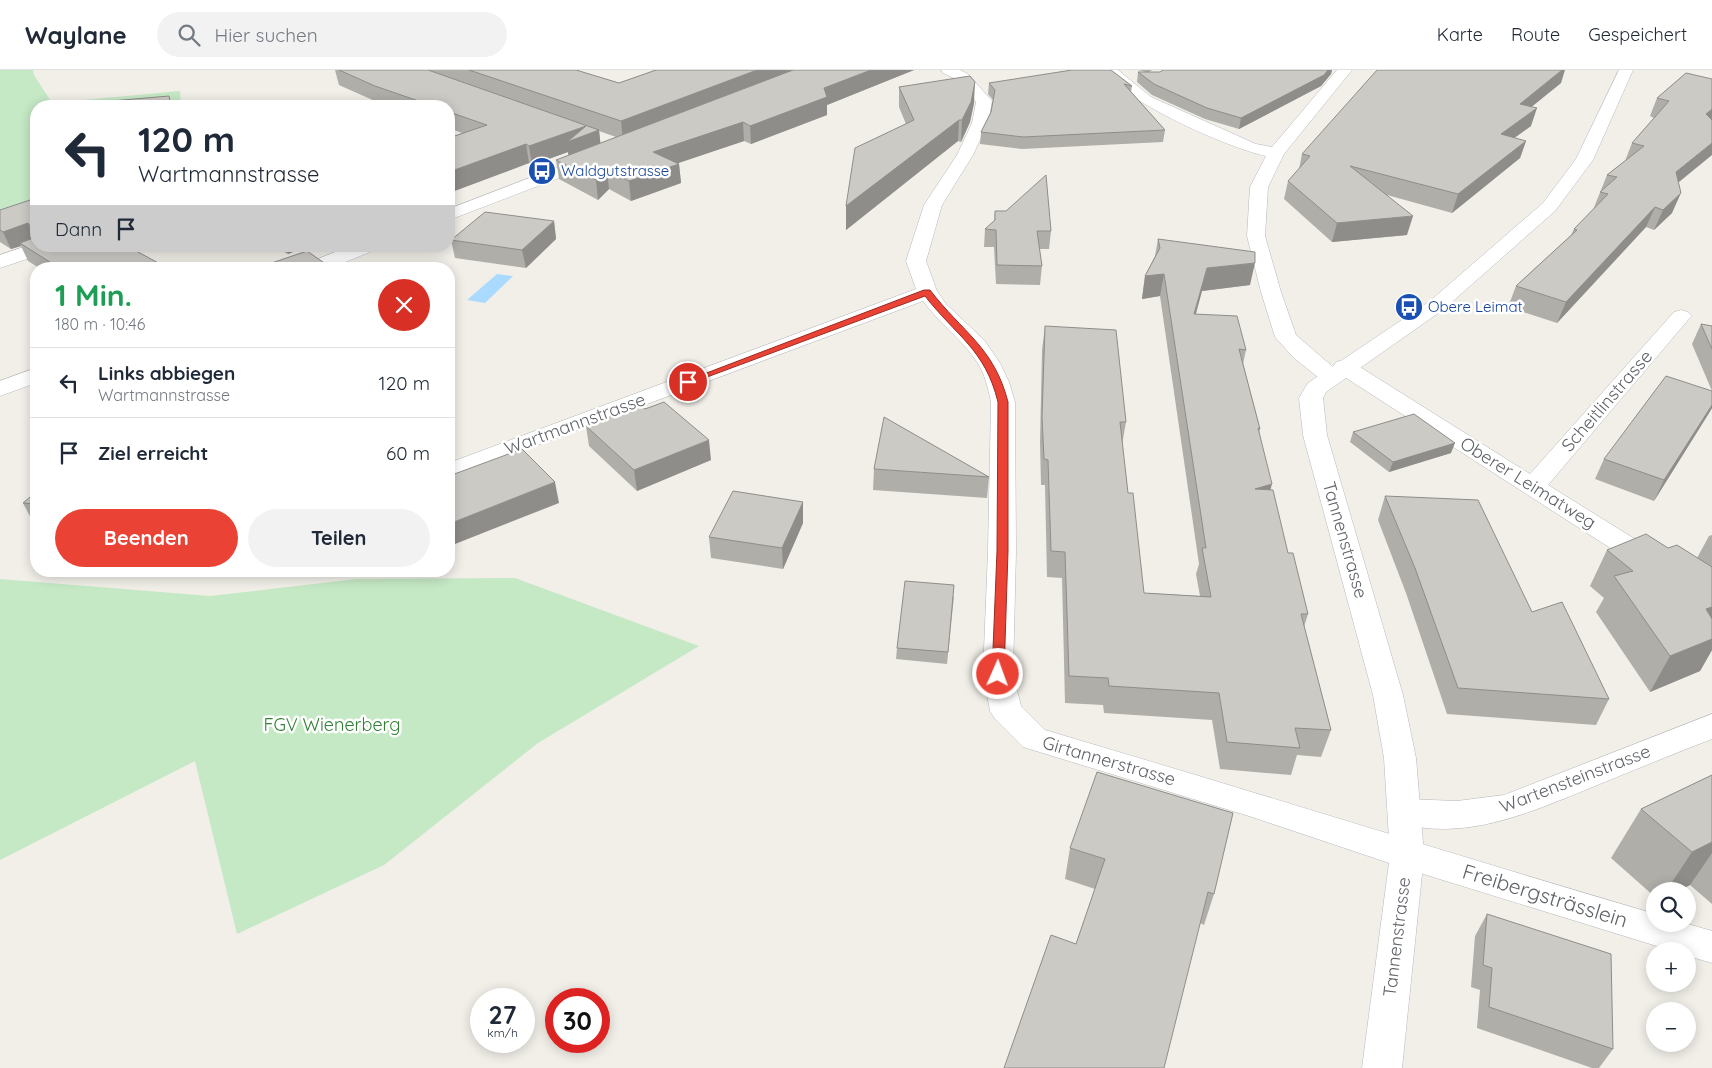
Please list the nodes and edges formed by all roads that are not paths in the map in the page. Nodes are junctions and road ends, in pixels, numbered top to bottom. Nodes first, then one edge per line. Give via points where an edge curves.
1 (948, 70) edge
2 (1344, 70) edge
3 (1626, 70) edge
4 (1110, 71) edge
5 (1143, 78) edge
6 (1276, 153) junction
7 (604, 154) edge
8 (455, 213) edge
9 (30, 252) edge
10 (353, 252) edge
11 (0, 262) edge
12 (328, 262) edge
13 (927, 292) junction
14 (1681, 316) dead end
15 (1338, 372) junction
16 (30, 377) edge
17 (0, 389) edge
18 (455, 469) edge
19 (1533, 486) junction
20 (1712, 600) edge
21 (1712, 726) edge
22 (1406, 812) junction
23 (1407, 855) junction
24 (1712, 947) edge
25 (1382, 1068) edge

1 - 13 street, Girtannerstrasse via 963,78 984,101 980,123 966,155 933,205 916,261
2 - 6 street
3 - 15 street, Tannenstrasse via 1584,160 1549,207 1437,305
4 - 5 street
4 - 6 street via 1146,100 1251,148
6 - 15 street via 1259,187 1256,236 1271,292 1286,337 1302,353
7 - 8 street
9 - 11 street
10 - 12 street
13 - 18 street, Wartmannstrasse
13 - 23 street, Girtannerstrasse via 989,363 1003,402 998,674 1006,711 1034,739 1253,804
14 - 19 street, Scheitlinstrasse
15 - 19 street, Oberer Leimatweg
15 - 22 street, Tannenstrasse via 1316,388 1311,398 1311,412 1388,694
16 - 17 street
19 - 20 street, Oberer Leimatweg
21 - 22 street, Wartensteinstrasse via 1508,807 1444,816
22 - 23 street, Tannenstrasse
23 - 24 street, Freibergsträsslein
23 - 25 street, Tannenstrasse

